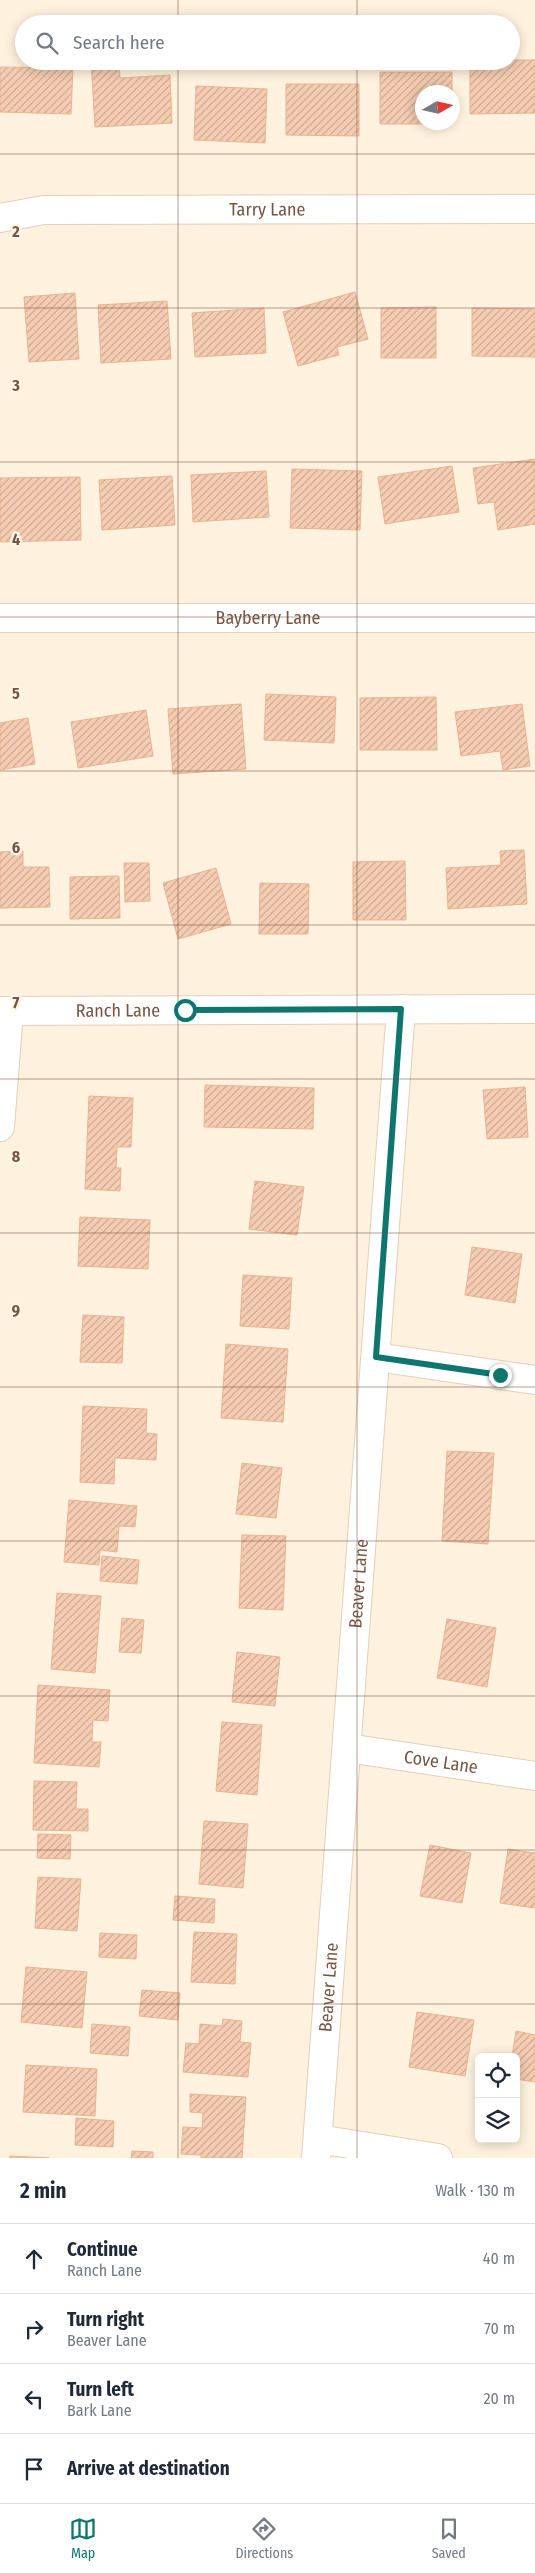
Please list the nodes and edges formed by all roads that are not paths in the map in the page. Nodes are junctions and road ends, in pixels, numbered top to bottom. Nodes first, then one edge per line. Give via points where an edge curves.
1 (535, 208) edge
2 (0, 218) edge
3 (0, 618) edge
4 (535, 618) edge
5 (401, 1009) junction
6 (535, 1009) edge
7 (4, 1011) edge
8 (0, 1127) edge
9 (376, 1357) junction
10 (535, 1380) edge
11 (347, 1748) junction
12 (535, 1776) edge
13 (317, 2149) edge
14 (438, 2158) edge

1 - 2 street, Tarry Lane via 44,210
3 - 4 street, Bayberry Lane
5 - 6 street, Ranch Lane
5 - 7 street, Ranch Lane
5 - 9 street, Beaver Lane
7 - 8 street
9 - 10 street
9 - 11 street, Beaver Lane
11 - 12 street, Cove Lane
11 - 13 street, Beaver Lane
13 - 14 street

